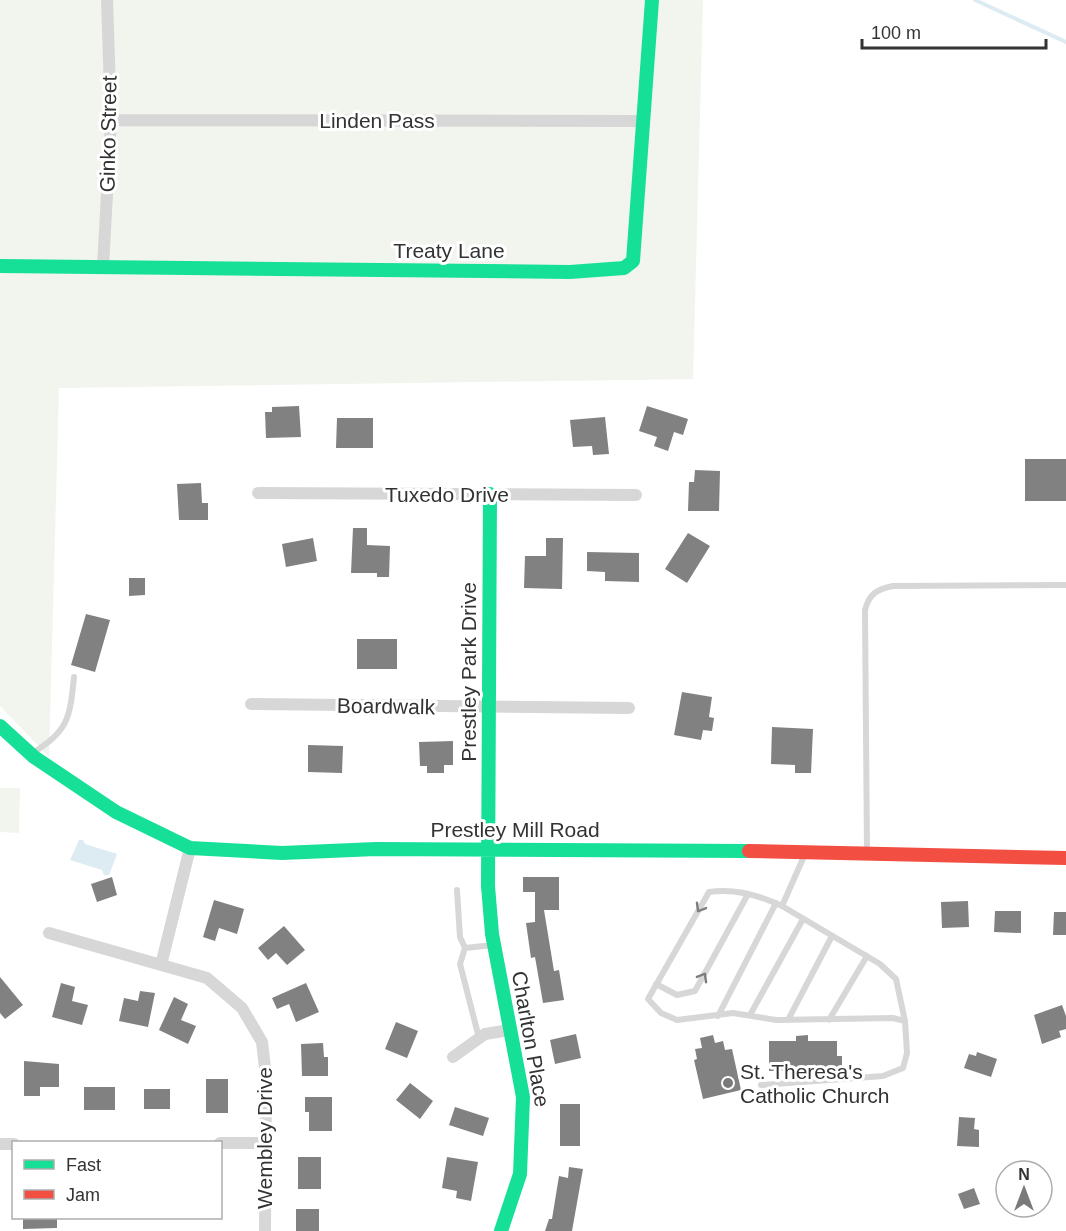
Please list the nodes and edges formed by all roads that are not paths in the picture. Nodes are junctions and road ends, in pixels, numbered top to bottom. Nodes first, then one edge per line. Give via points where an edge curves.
1 (107, 0) edge
2 (652, 0) edge
3 (111, 120) junction
4 (644, 121) junction
5 (0, 266) edge
6 (103, 267) junction
7 (258, 492) dead end
8 (490, 494) junction
9 (636, 495) dead end
10 (1066, 585) edge
11 (74, 677) dead end
12 (251, 704) dead end
13 (488, 707) junction
14 (629, 708) dead end
15 (0, 726) edge
16 (31, 754) junction
17 (190, 848) junction
18 (487, 851) junction
19 (806, 853) junction
20 (867, 855) junction
21 (1066, 858) edge
22 (458, 890) dead end
23 (748, 894) junction
24 (779, 905) junction
25 (803, 919) junction
26 (49, 933) dead end
27 (832, 936) junction
28 (494, 945) junction
29 (465, 948) junction
30 (867, 956) junction
31 (160, 965) junction
32 (656, 984) junction
33 (750, 1015) junction
34 (718, 1016) junction
35 (788, 1020) junction
36 (829, 1020) junction
37 (905, 1021) junction
38 (510, 1030) junction
39 (478, 1038) junction
40 (453, 1058) dead end
41 (761, 1085) dead end
42 (222, 1143) edge
43 (266, 1143) junction
44 (265, 1231) edge
45 (501, 1231) edge

1 - 3 street, Ginko Street
2 - 4 street, Treaty Lane
3 - 4 street, Linden Pass
3 - 6 street, Ginko Street
4 - 6 street, Treaty Lane via 633,261 624,268 570,272
5 - 6 street, Treaty Lane
7 - 8 street, Tuxedo Drive
8 - 9 street, Tuxedo Drive
8 - 13 street, Prestley Park Drive
10 - 20 lane via 893,586 873,594 865,610
11 - 16 lane via 64,727
12 - 13 street, Boardwalk
13 - 14 street, Boardwalk
13 - 18 street, Prestley Park Drive
15 - 16 street, Prestley Mill Road
16 - 17 street, Prestley Mill Road via 116,812
17 - 18 street, Prestley Mill Road via 282,853 376,849
17 - 31 street
18 - 19 street, Prestley Mill Road
18 - 28 street, Charlton Place
19 - 20 street, Prestley Mill Road
19 - 24 lane
20 - 21 street, Prestley Mill Road
22 - 29 lane via 460,937
23 - 24 lane
23 -> 32 lane via 726,889 709,892
32 -> 23 lane via 677,996 695,991
24 - 25 lane
24 - 34 lane
25 - 27 lane
25 - 33 lane
26 - 31 street, Wembley Drive
27 - 30 lane
27 - 35 lane
28 - 29 lane
28 - 38 street, Charlton Place
29 - 39 lane via 460,964
30 - 36 lane
30 - 37 lane via 896,979
31 - 43 street, Wembley Drive via 207,978 242,1008 262,1042
32 - 34 lane via 648,999 661,1013 677,1020
33 - 34 lane via 733,1012
33 - 35 lane
35 - 36 lane
36 - 37 lane
37 - 41 lane via 907,1053 903,1068 883,1076
38 - 39 street
38 - 45 street, Charlton Place via 524,1097 524,1128 520,1174
39 - 40 street
42 - 43 street
43 - 44 street, Wembley Drive

